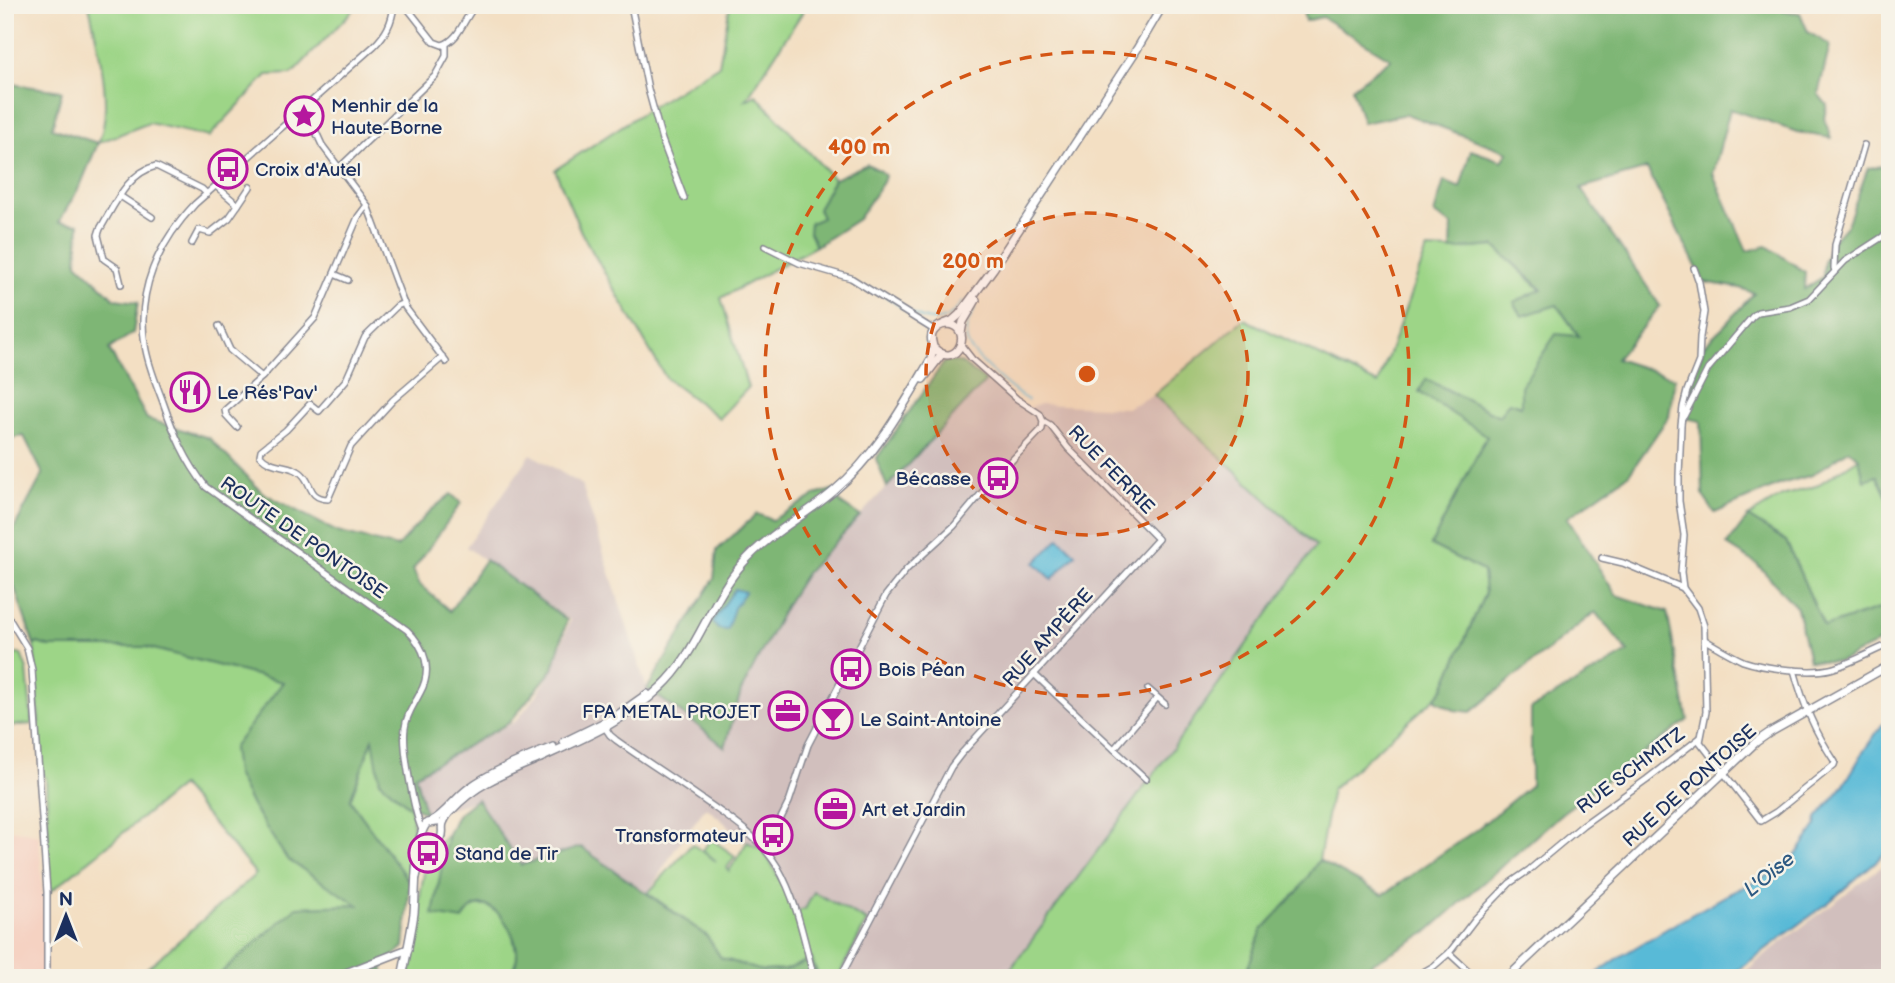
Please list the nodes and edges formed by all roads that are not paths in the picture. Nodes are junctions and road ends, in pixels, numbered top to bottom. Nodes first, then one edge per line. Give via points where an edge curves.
1 (394, 5) edge
2 (476, 5) edge
3 (631, 5) edge
4 (1163, 5) edge
5 (409, 6) edge
6 (446, 44) junction
7 (308, 105) junction
8 (1864, 145) dead end
9 (339, 168) junction
10 (216, 186) junction
11 (250, 187) dead end
12 (206, 194) junction
13 (120, 196) junction
14 (684, 198) dead end
15 (238, 205) junction
16 (368, 205) junction
17 (152, 216) dead end
18 (1890, 232) edge
19 (192, 243) dead end
20 (765, 246) dead end
21 (1694, 268) dead end
22 (993, 269) junction
23 (1835, 271) junction
24 (334, 274) junction
25 (348, 280) dead end
26 (121, 284) dead end
27 (404, 303) junction
28 (944, 324) junction
29 (219, 326) dead end
30 (934, 330) junction
31 (961, 335) junction
32 (934, 348) junction
33 (958, 348) junction
34 (942, 354) junction
35 (262, 377) junction
36 (902, 408) junction
37 (1043, 421) junction
38 (1681, 422) junction
39 (237, 427) dead end
40 (1158, 539) joint
41 (1602, 558) dead end
42 (1683, 588) junction
43 (5, 612) edge
44 (1705, 640) junction
45 (1890, 644) edge
46 (1890, 664) edge
47 (1794, 670) junction
48 (1034, 674) junction
49 (1148, 689) dead end
50 (1157, 698) junction
51 (1165, 704) dead end
52 (1807, 712) junction
53 (604, 725) junction
54 (1700, 738) junction
55 (1114, 749) junction
56 (1723, 772) junction
57 (1146, 779) dead end
58 (416, 808) junction
59 (431, 822) junction
60 (442, 827) junction
61 (422, 832) junction
62 (758, 841) junction
63 (433, 842) junction
64 (416, 877) junction
65 (408, 949) junction
66 (1449, 953) junction
67 (47, 978) edge
68 (333, 978) edge
69 (402, 978) edge
70 (814, 978) edge
71 (840, 978) edge
72 (1413, 978) edge
73 (1476, 978) edge
74 (1507, 978) edge

1 - 7 street, ROUTE DE PONTOISE via 383,37
2 - 6 street
3 - 14 street via 653,108
4 - 22 main road
5 - 6 street via 435,43
6 - 9 street via 446,56 435,76
7 - 9 street via 317,135
7 - 10 street, ROUTE DE PONTOISE
8 - 23 street via 1835,245
9 - 16 street
10 - 12 street, ROUTE DE PONTOISE
10 - 15 street
11 - 15 street
12 - 13 street via 156,166 131,179
12 - 58 street, ROUTE DE PONTOISE via 166,241 147,284 143,329 153,377 185,457 206,488 407,630 420,645 427,674 407,718 404,738
13 - 17 street
13 - 26 street via 98,236 104,259 117,268
15 - 19 street via 232,216 210,233 199,230
16 - 24 street via 358,217
16 - 27 street
18 - 23 street
20 - 30 street via 799,263 851,278
21 - 38 street via 1704,312 1699,361 1686,391
22 - 28 main road via 958,315
22 - 31 main road via 966,316
23 - 38 street via 1800,304 1763,310 1752,317 1708,369
24 - 25 street
24 - 35 street via 312,322
27 - 27 street via 365,337 346,380 319,411 310,404 260,452 270,464 298,470 314,495 328,499 351,446 393,400 445,360
28 - 30 main road
28 - 31 main road via 954,326
29 - 35 street via 230,350
30 - 32 main road
31 - 33 main road
32 - 34 main road
32 - 36 main road
33 - 34 main road
33 - 37 street, RUE FERRIE
34 - 36 main road
35 - 39 street via 225,410
36 - 53 main road via 849,478 742,564 683,659 662,683
37 - 40 street, RUE FERRIE
37 - 62 street via 1039,434 886,595 808,745 780,820
38 - 42 street
40 - 48 street, RUE AMPÈRE
41 - 42 street
42 - 44 street via 1703,617
43 - 67 street via 27,648 32,670 47,892
44 - 47 street via 1743,660
44 - 54 street via 1706,712
45 - 47 street via 1828,669
46 - 52 main road, RUE DE PONTOISE
47 - 52 street
48 - 55 street
48 - 71 street, RUE AMPÈRE via 951,767
49 - 50 street
50 - 51 street
50 - 55 street
52 - 56 main road, RUE DE PONTOISE via 1755,742
52 - 56 street via 1835,762 1776,812 1761,821
53 - 59 main road via 485,777
53 - 60 main road via 480,786 451,810
53 - 62 street via 611,737
54 - 56 street
54 - 66 street, RUE SCHMITZ via 1503,889
55 - 57 street
56 - 74 main road, RUE DE PONTOISE
58 - 59 street
58 - 61 street, ROUTE DE PONTOISE
59 - 60 main road
59 - 61 main road
60 - 63 main road via 442,836
61 - 63 main road
61 - 64 main road
62 - 70 street via 785,880
63 - 64 main road
64 - 65 main road
65 - 68 main road
65 - 69 main road
66 - 72 street, RUE SCHMITZ
66 - 73 street

